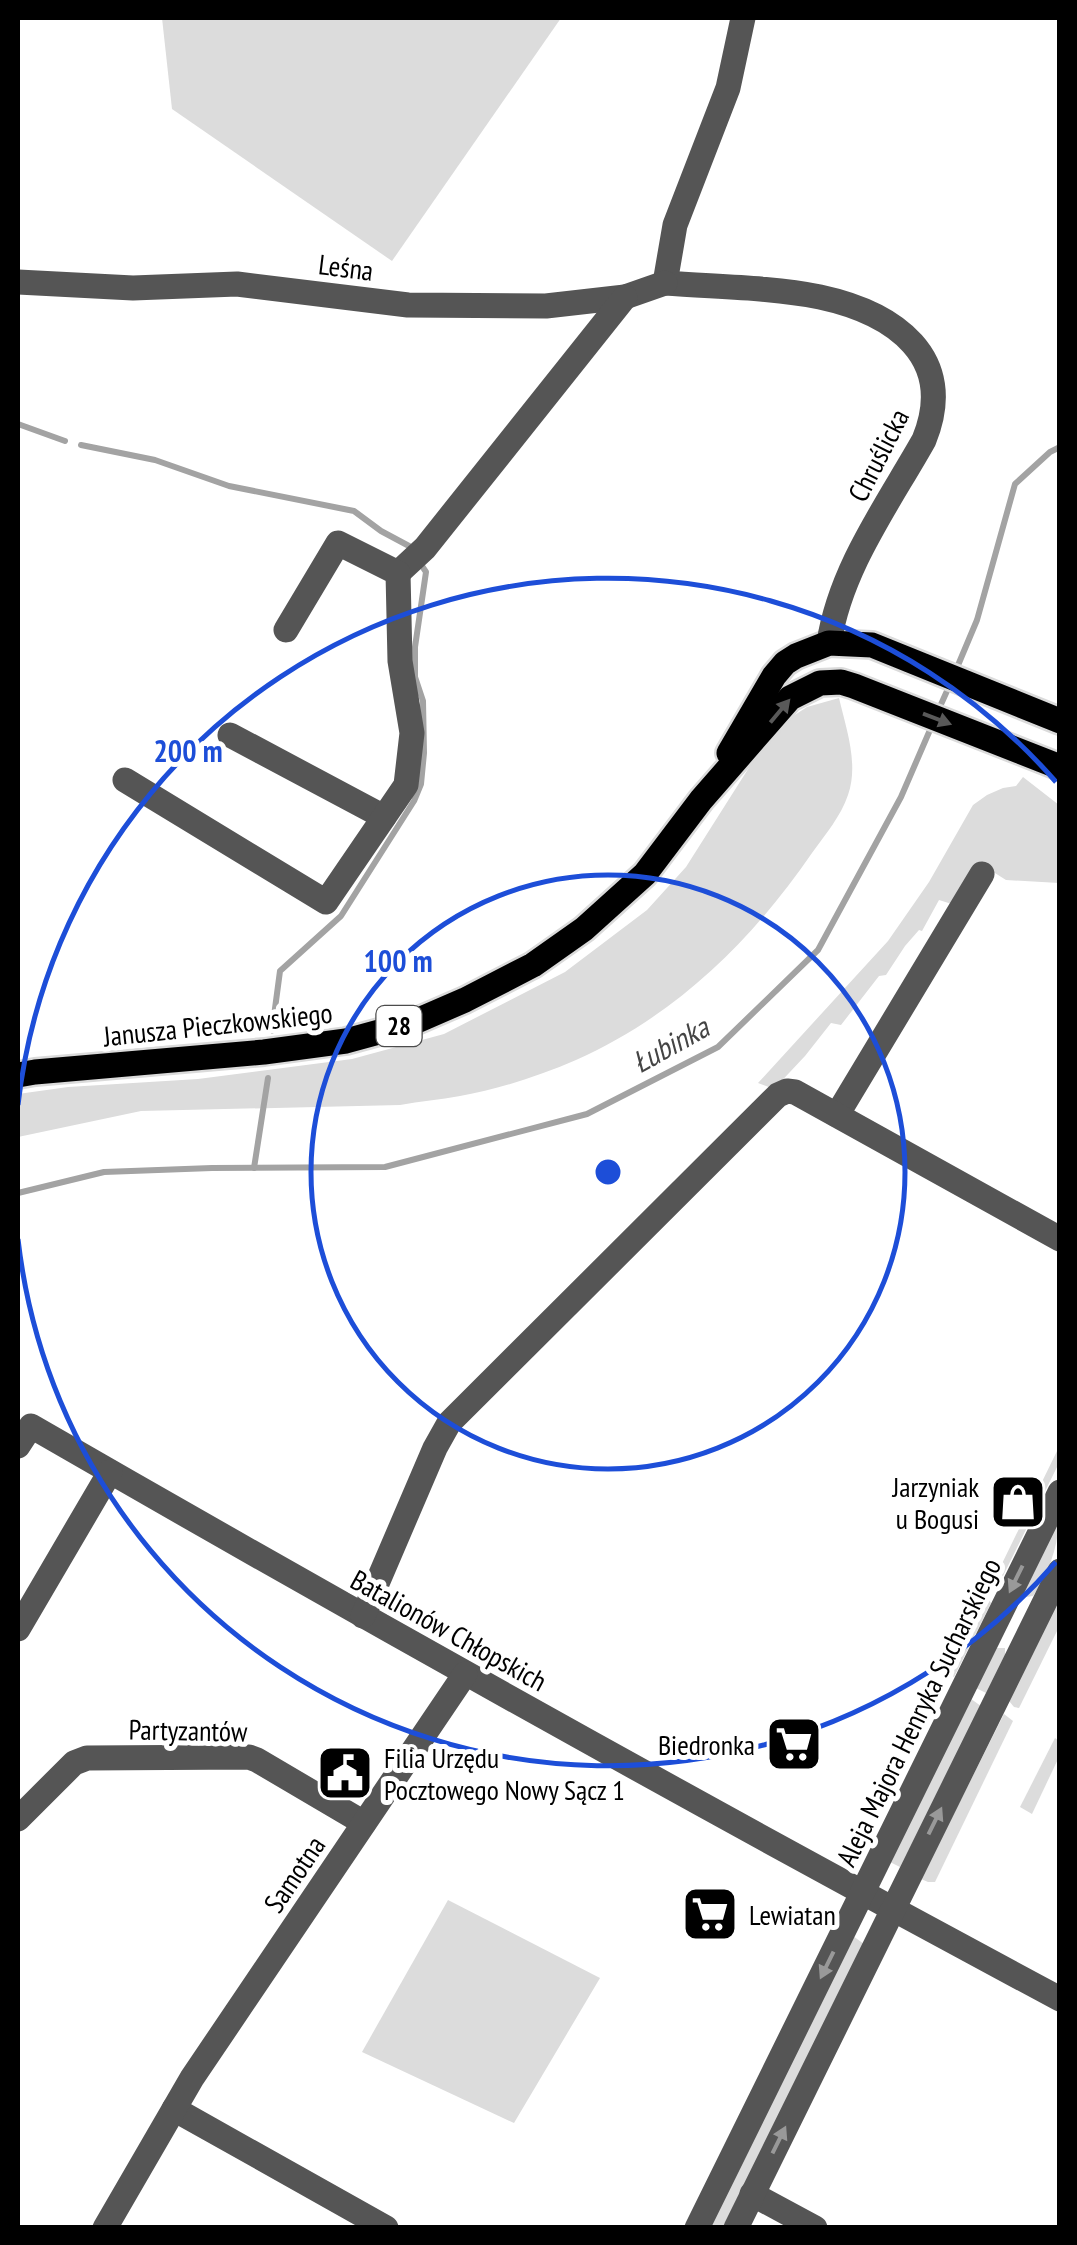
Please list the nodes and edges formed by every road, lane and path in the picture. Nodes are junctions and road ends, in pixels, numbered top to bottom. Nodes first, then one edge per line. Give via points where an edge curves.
1 (742, 18) edge
2 (18, 282) edge
3 (665, 283) junction
4 (625, 297) junction
5 (411, 562) junction
6 (286, 630) dead end
7 (829, 642) junction
8 (820, 683) junction
9 (1048, 716) edge
10 (230, 735) dead end
11 (1060, 767) edge
12 (125, 780) dead end
13 (701, 800) junction
14 (384, 817) junction
15 (982, 874) dead end
16 (18, 1076) edge
17 (838, 1116) junction
18 (1060, 1240) edge
19 (18, 1446) edge
20 (110, 1472) junction
21 (1060, 1492) edge
22 (1060, 1570) edge
23 (363, 1616) junction
24 (18, 1629) edge
25 (465, 1674) junction
26 (18, 1819) edge
27 (364, 1823) junction
28 (862, 1892) junction
29 (892, 1909) junction
30 (1060, 1999) edge
31 (174, 2109) junction
32 (752, 2194) junction
33 (105, 2228) edge
34 (386, 2228) edge
35 (696, 2228) edge
36 (736, 2228) edge
37 (815, 2228) edge

1 - 3 street via 728,88 675,225
2 - 4 street, Leśna via 237,284 408,305 546,306
3 - 4 street, Leśna
3 - 7 street, Chruślicka via 796,293 848,305 902,334 928,363 932,422 845,584
4 - 5 street
5 - 6 street via 338,544
5 - 14 street via 400,661 412,733 406,785
7 - 8 main road
7 - 9 main road via 872,646
7 - 13 main road, Janusza Pieczkowskiego / 28 via 796,656 774,676
8 -> 11 main road via 854,686
13 -> 8 main road, Janusza Pieczkowskiego / 28 via 790,698
10 - 14 street
12 - 14 street via 326,902
13 - 16 main road, Janusza Pieczkowskiego / 28 via 644,874 584,929 533,964 430,1015 346,1041
15 - 17 street
17 - 18 street
17 - 23 street via 795,1092 778,1096 449,1423
19 - 20 street, Batalionów Chłopskich via 31,1426
20 - 23 street, Batalionów Chłopskich
20 - 24 street
21 -> 28 street, Aleja Majora Henryka Sucharskiego
29 -> 22 street
23 - 25 street, Batalionów Chłopskich
25 - 27 street, Samotna
25 - 28 street, Batalionów Chłopskich
26 - 27 street, Partyzantów via 87,1758 249,1757
27 - 31 street, Samotna
28 - 29 street, Batalionów Chłopskich
28 -> 35 street, Aleja Majora Henryka Sucharskiego
29 - 30 street
32 -> 29 street
31 - 33 street, Samotna
31 - 34 street
32 - 36 street
32 - 37 street

